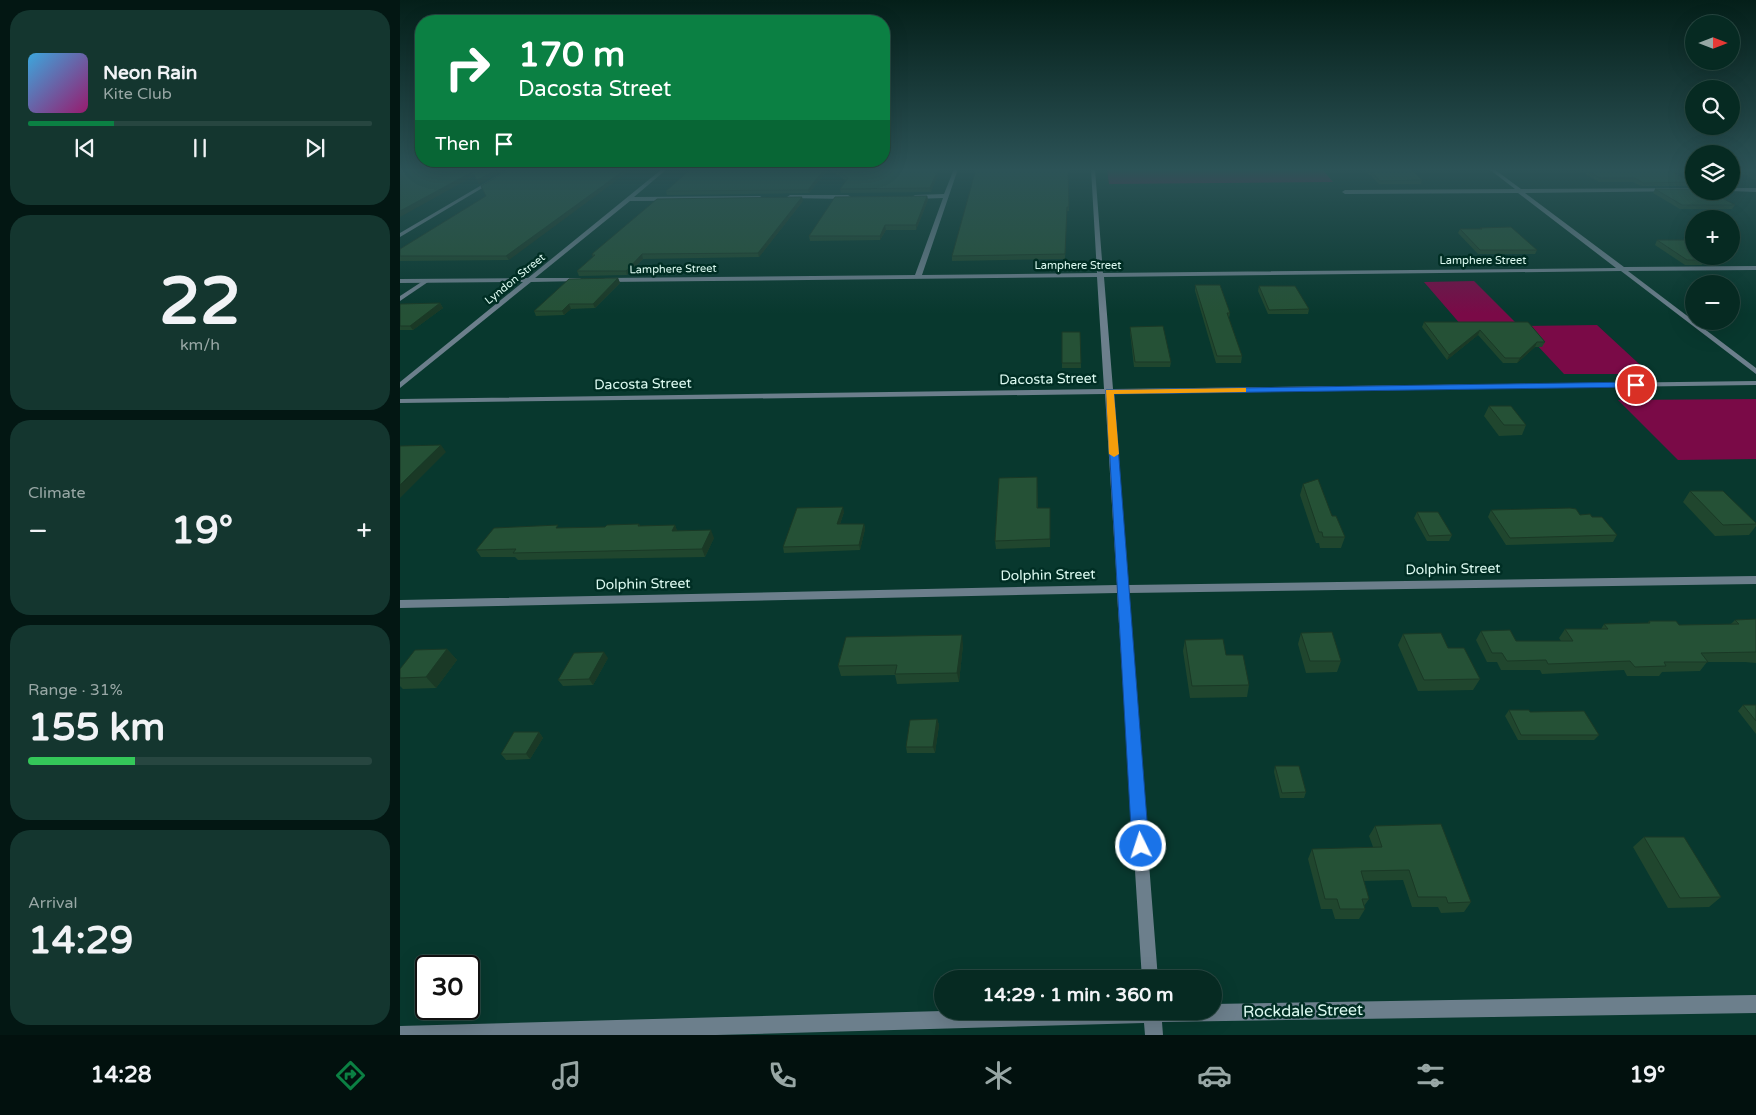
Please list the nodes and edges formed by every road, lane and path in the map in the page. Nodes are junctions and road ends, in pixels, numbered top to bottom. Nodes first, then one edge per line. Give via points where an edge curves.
1 (430, 217) edge
2 (607, 217) edge
3 (939, 217) edge
4 (1098, 217) edge
5 (1554, 217) edge
6 (400, 235) edge
7 (1756, 268) edge
8 (1622, 269) junction
9 (1102, 274) junction
10 (918, 276) junction
11 (585, 280) edge
12 (595, 280) edge
13 (400, 281) edge
14 (426, 281) junction
15 (530, 281) junction
16 (400, 299) edge
17 (1756, 372) edge
18 (1756, 384) edge
19 (400, 386) edge
20 (1109, 392) junction
21 (400, 401) edge
22 (1756, 580) edge
23 (1123, 589) junction
24 (400, 604) edge
25 (1149, 970) edge
26 (1756, 1004) edge
27 (1222, 1011) edge
28 (934, 1019) edge
29 (1153, 1020) edge
30 (400, 1035) edge
31 (1154, 1035) edge

1 - 6 street
2 - 15 street, Lyndon Street
3 - 10 street
4 - 9 street
5 - 8 street
7 - 8 street, Lamphere Street
8 - 9 street, Lamphere Street
8 - 17 street
9 - 10 street, Lamphere Street
9 - 20 street
10 - 12 street, Lamphere Street
11 - 15 street
13 - 14 street
14 - 15 street
14 - 16 street
15 - 19 street, Lyndon Street
18 - 20 street, Dacosta Street
20 - 21 street, Dacosta Street
20 - 23 street
22 - 23 street, Dolphin Street
23 - 24 street, Dolphin Street
23 - 25 street
26 - 27 street, Rockdale Street
28 - 30 street, Rockdale Street
29 - 31 street

